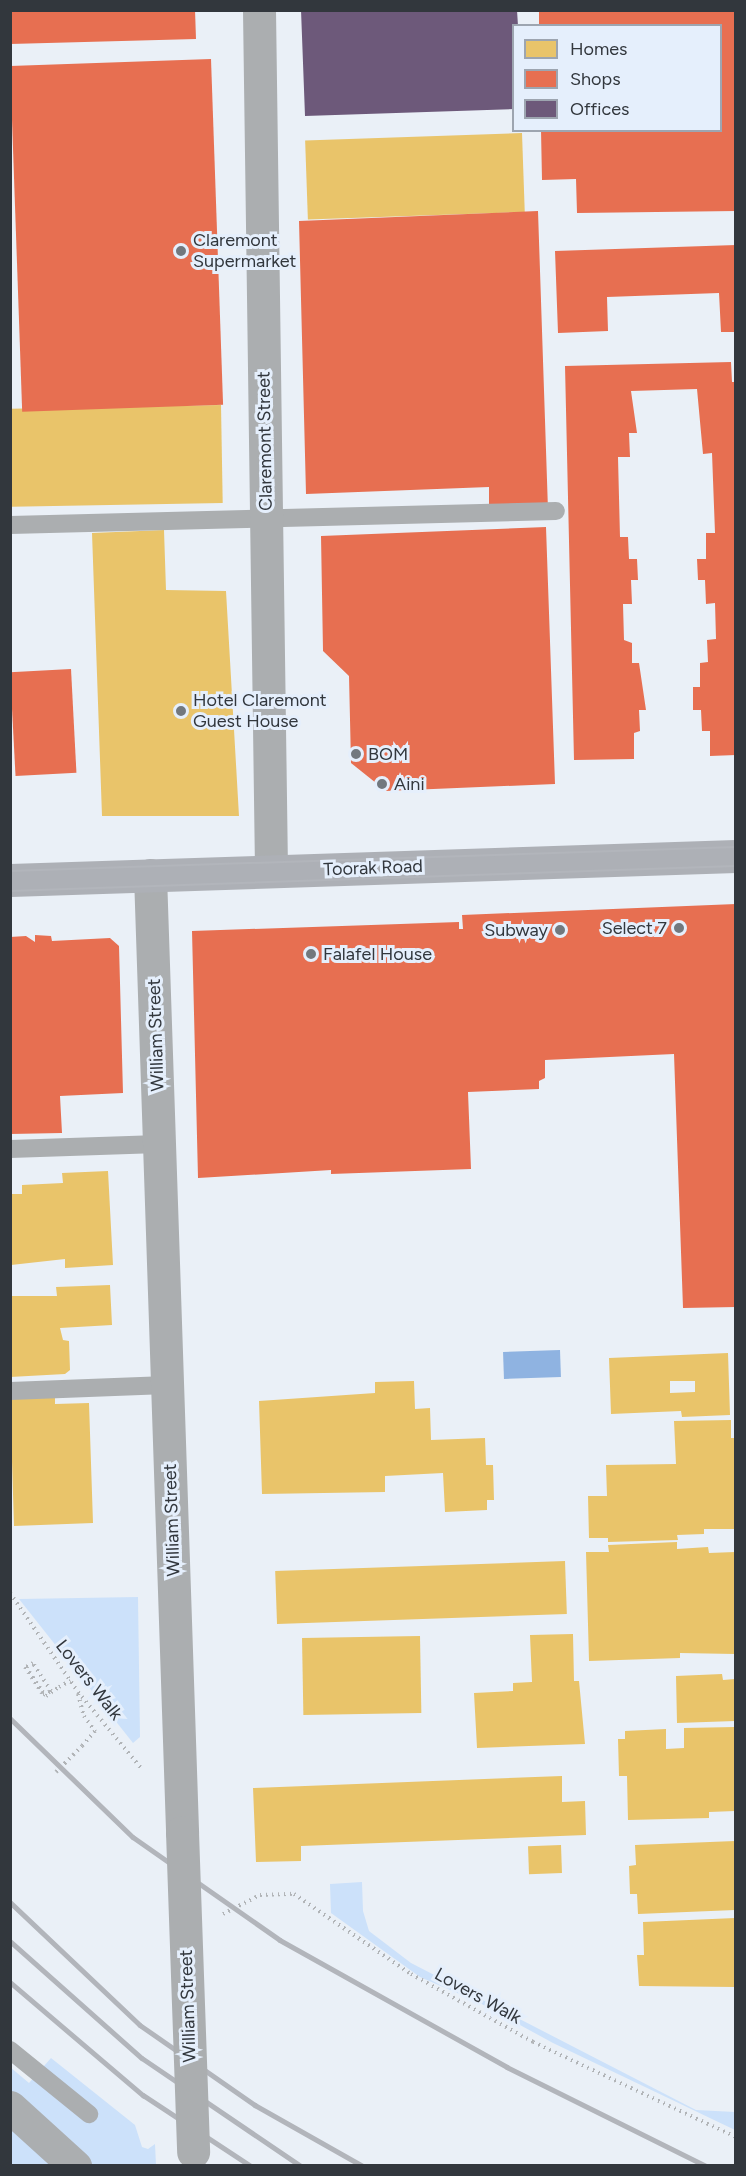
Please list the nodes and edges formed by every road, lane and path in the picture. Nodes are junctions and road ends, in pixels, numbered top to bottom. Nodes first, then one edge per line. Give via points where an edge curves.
1 (259, 10) edge
2 (556, 511) dead end
3 (267, 517) junction
4 (10, 525) edge
5 (735, 856) edge
6 (271, 872) junction
7 (150, 875) junction
8 (10, 880) edge
9 (159, 1144) junction
10 (10, 1149) edge
11 (167, 1385) junction
12 (10, 1391) edge
13 (10, 1593) edge
14 (25, 1667) dead end
15 (69, 1681) junction
16 (78, 1692) junction
17 (56, 1772) dead end
18 (145, 1774) dead end
19 (217, 1917) dead end
20 (10, 2050) edge
21 (10, 2107) edge
22 (89, 2114) dead end
23 (735, 2137) edge
24 (193, 2159) edge
25 (75, 2166) edge

1 - 3 street, Claremont Street
2 - 3 lane
3 - 4 lane
3 - 6 street, Claremont Street
5 - 6 main road, Toorak Road
6 - 7 main road, Toorak Road
7 - 8 main road, Toorak Road
7 - 9 street, William Street
9 - 10 lane
9 - 11 street, William Street
11 - 12 lane
11 - 24 street, William Street, bridge
13 - 15 path, Lovers Walk
14 - 15 path, bridge via 43,1695 51,1691 33,1663 26,1667 42,1691 45,1696
15 - 16 path, Lovers Walk
16 - 17 path, bridge via 84,1716 95,1731
16 - 18 path, Lovers Walk via 96,1709
19 - 23 path, Lovers Walk, bridge via 260,1895 294,1894 411,1974 533,2042
20 - 22 lane
21 - 25 street

